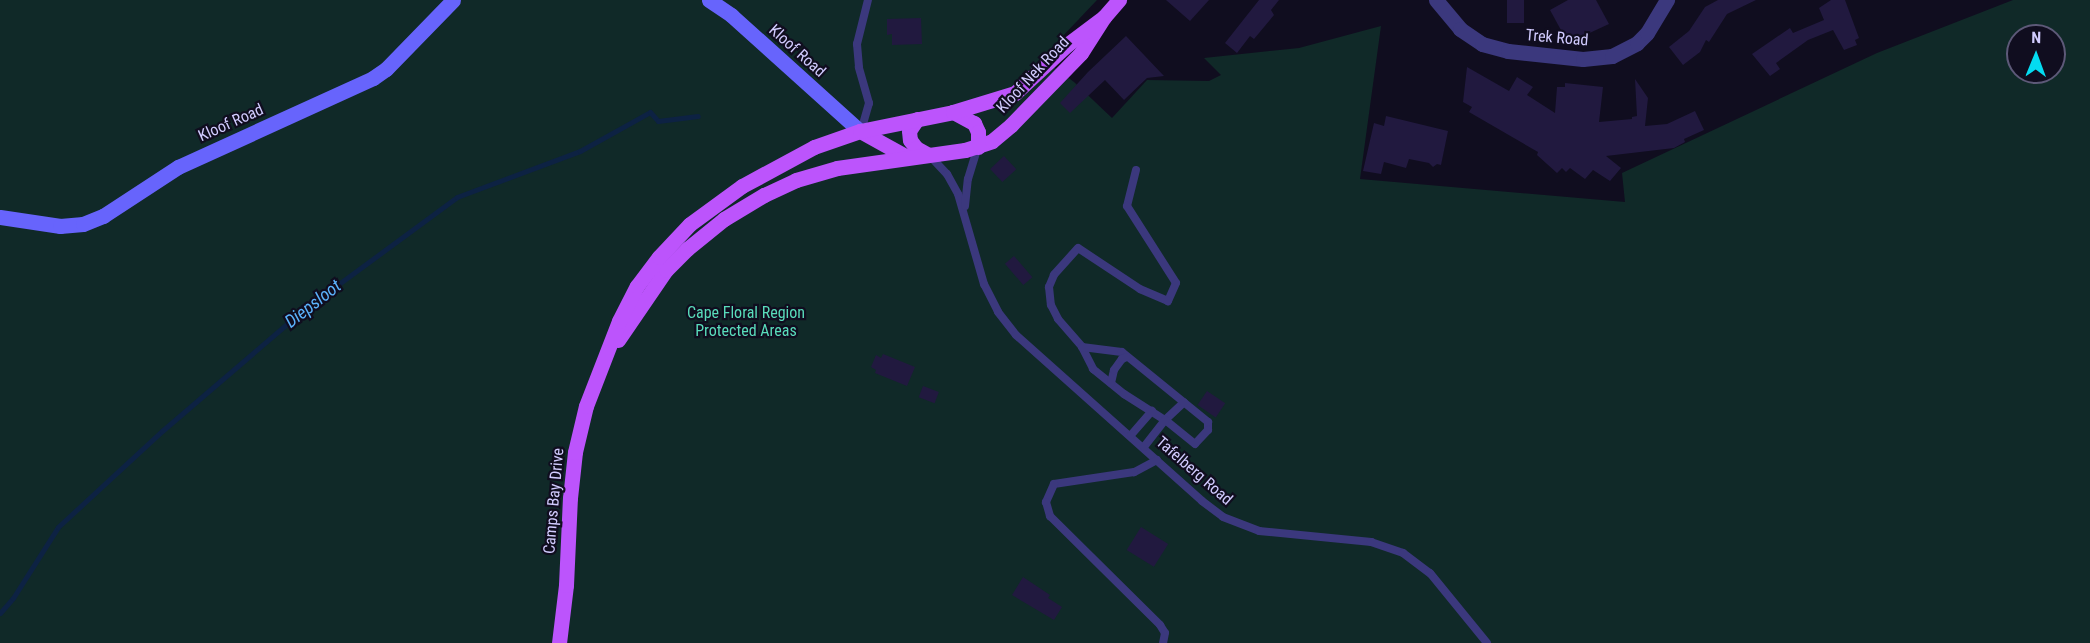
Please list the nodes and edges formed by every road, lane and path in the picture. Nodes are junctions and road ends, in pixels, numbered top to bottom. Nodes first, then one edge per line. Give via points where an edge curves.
1 (453, 0) edge
2 (709, 0) edge
3 (868, 0) edge
4 (1119, 0) edge
5 (1436, 0) edge
6 (1667, 0) edge
7 (1104, 17) junction
8 (953, 112) junction
9 (917, 119) junction
10 (860, 131) junction
11 (978, 147) junction
12 (927, 154) junction
13 (907, 157) junction
14 (1136, 170) dead end
15 (964, 209) junction
16 (0, 217) edge
17 (1082, 347) junction
18 (1127, 357) junction
19 (601, 364) junction
20 (1111, 383) junction
21 (1184, 402) junction
22 (1152, 411) junction
23 (1165, 420) junction
24 (1131, 435) junction
25 (1143, 447) junction
26 (1157, 460) junction
27 (559, 643) edge
28 (1163, 643) edge
29 (1487, 643) edge

1 - 16 main road, Kloof Road via 373,78 178,167 103,216 83,224 60,226
2 - 10 main road, Kloof Road via 731,15
3 - 10 lane via 857,44 868,103
4 - 7 main road, Kloof Nek Road
5 - 6 street, Trek Road via 1460,29 1482,44 1508,51 1583,59 1612,56 1637,43
7 - 8 main road, Kloof Nek Road via 1015,93
7 - 11 main road, Kloof Nek Road via 1081,53 1011,125
8 - 9 main road, Kloof Nek Road
8 - 11 main road via 974,123
9 - 10 main road, Camps Bay Drive
9 - 12 main road via 909,131 910,140
10 - 13 main road
10 - 19 main road, Camps Bay Drive via 798,155 742,186 690,224 637,286
11 - 12 main road, Camps Bay Drive
11 - 15 lane, Tafelberg Road
12 - 13 main road, Camps Bay Drive
12 - 15 lane, Tafelberg Road via 947,174
13 - 19 main road, Camps Bay Drive via 796,180 724,219 666,270
14 - 17 lane via 1127,206 1176,283 1168,301 1140,289 1078,248 1057,269 1049,297 1058,319
15 - 24 lane, Tafelberg Road via 984,284 998,312 1016,335
17 - 18 lane via 1122,352
17 - 20 lane via 1093,369
18 - 20 lane via 1114,370
18 - 21 lane
19 - 27 main road, Camps Bay Drive via 585,406 575,452
20 - 22 lane
21 - 23 lane
21 - 23 lane via 1208,422 1208,430 1196,444
22 - 23 lane
22 - 24 lane
23 - 25 lane
24 - 25 lane, Tafelberg Road
25 - 26 lane, Tafelberg Road
26 - 28 lane via 1134,472 1054,484 1046,502 1050,516 1160,625 1165,633
26 - 29 lane, Tafelberg Road via 1208,506 1238,525 1259,531 1371,542 1403,554 1430,573

